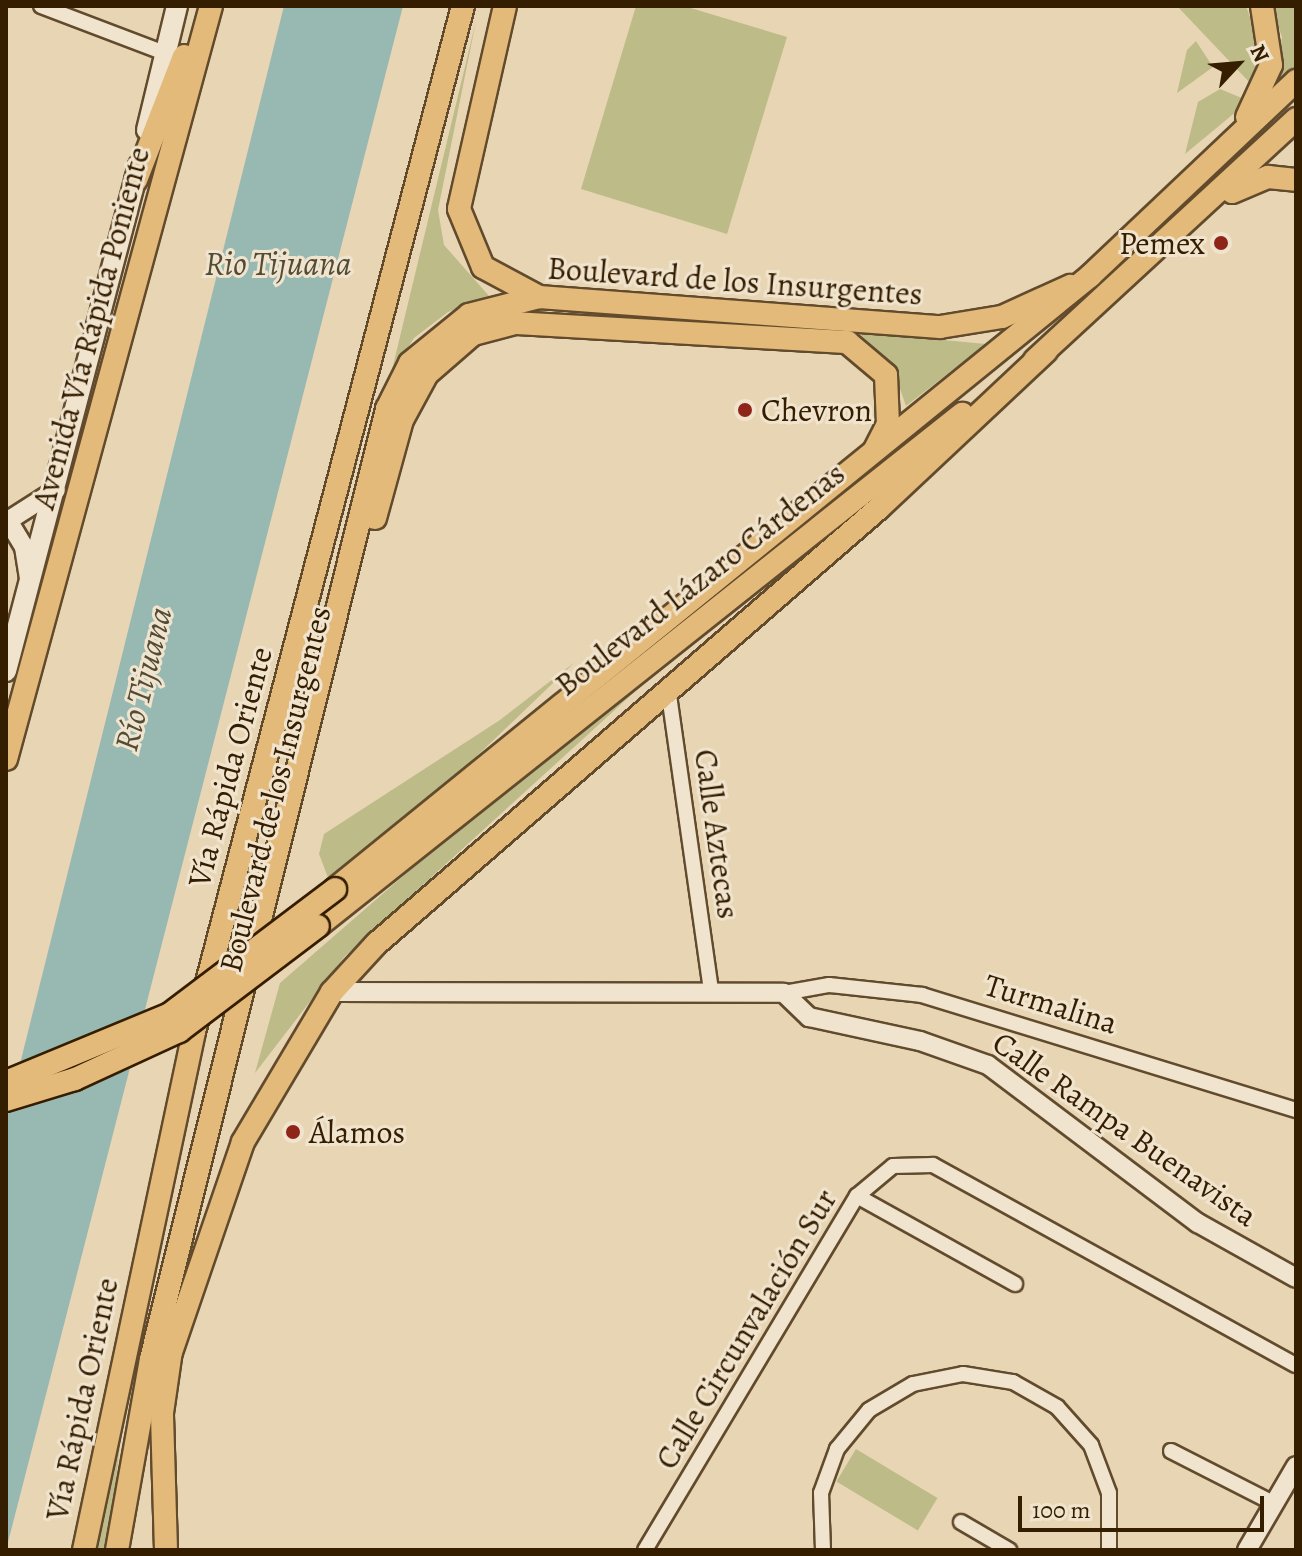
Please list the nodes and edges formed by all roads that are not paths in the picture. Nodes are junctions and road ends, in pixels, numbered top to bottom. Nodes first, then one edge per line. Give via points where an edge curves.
1 (41, 6) edge
2 (177, 6) edge
3 (202, 6) edge
4 (211, 6) edge
5 (505, 6) edge
6 (1262, 6) edge
7 (462, 13) edge
8 (165, 53) junction
9 (1296, 81) edge
10 (1296, 119) edge
11 (136, 180) junction
12 (1296, 180) edge
13 (1175, 204) junction
14 (1178, 235) junction
15 (1090, 276) junction
16 (539, 297) junction
17 (760, 309) junction
18 (752, 334) junction
19 (1046, 351) junction
20 (875, 450) junction
21 (58, 488) junction
22 (7, 522) edge
23 (30, 587) junction
24 (6, 671) edge
25 (668, 688) junction
26 (6, 759) edge
27 (711, 989) junction
28 (332, 992) junction
29 (784, 993) junction
30 (6, 1082) edge
31 (6, 1100) edge
32 (1296, 1110) edge
33 (857, 1196) junction
34 (1296, 1278) edge
35 (1015, 1284) dead end
36 (168, 1361) junction
37 (1296, 1365) edge
38 (1171, 1451) dead end
39 (1296, 1466) edge
40 (1273, 1503) junction
41 (961, 1522) dead end
42 (84, 1550) edge
43 (117, 1550) edge
44 (166, 1550) edge
45 (645, 1550) edge
46 (823, 1550) edge
47 (1009, 1550) edge
48 (1109, 1550) edge
49 (1247, 1550) edge

1 - 8 street
2 - 8 main road, Avenida Vía Rápida Poniente
3 - 11 main road
4 - 26 main road, Avenida Vía Rápida Poniente
5 - 16 main road via 459,209 483,267
6 - 13 main road via 1272,53 1263,93
7 - 42 main road, Vía Rápida Oriente via 194,1032
8 - 11 main road, Avenida Vía Rápida Poniente
9 - 13 main road, Boulevard Lázaro Cárdenas
10 - 14 main road, Boulevard Lázaro Cárdenas
11 - 21 main road, Avenida Vía Rápida Poniente
12 - 14 main road via 1268,177 1243,185
13 - 15 main road, Boulevard Lázaro Cárdenas
14 - 19 main road, Boulevard Lázaro Cárdenas
15 - 17 main road, Boulevard de los Insurgentes via 968,325
15 - 20 main road, Boulevard Lázaro Cárdenas
16 - 17 main road, Boulevard de los Insurgentes
16 - 43 main road, Boulevard de los Insurgentes via 485,308 440,333 410,363 387,409 140,1405
17 - 18 main road
18 - 20 main road, Boulevard de los Insurgentes via 847,342 872,357 890,397
18 - 36 main road, Boulevard de los Insurgentes via 541,320 499,326 452,347 415,393 380,499
19 - 25 main road via 879,508
19 - 31 main road, Boulevard Lázaro Cárdenas, bridge via 179,1031 75,1079
20 - 30 main road, Boulevard Lázaro Cárdenas, bridge via 335,889 170,1014
21 - 22 street
21 - 23 main road, Avenida Vía Rápida Poniente
22 - 23 street via 24,547
23 - 24 main road, Avenida Vía Rápida Poniente
25 - 27 street, Calle Aztecas
25 - 28 main road via 376,944
27 - 28 street
27 - 29 street
28 - 36 main road via 243,1142
29 - 32 street, Turmalina via 829,985 922,995
29 - 34 street, Calle Rampa Buenavista via 809,1017 988,1065 1198,1223
33 - 35 street
33 - 37 street, Calle Circunvalación Sur via 893,1166 933,1165
33 - 45 street, Calle Circunvalación Sur
36 - 44 main road, Boulevard de los Insurgentes via 161,1477
38 - 40 street
39 - 40 street
40 - 49 street
41 - 47 street
46 - 48 street via 821,1493 837,1449 880,1403 913,1384 963,1374 1024,1388 1057,1407 1091,1445 1109,1493

